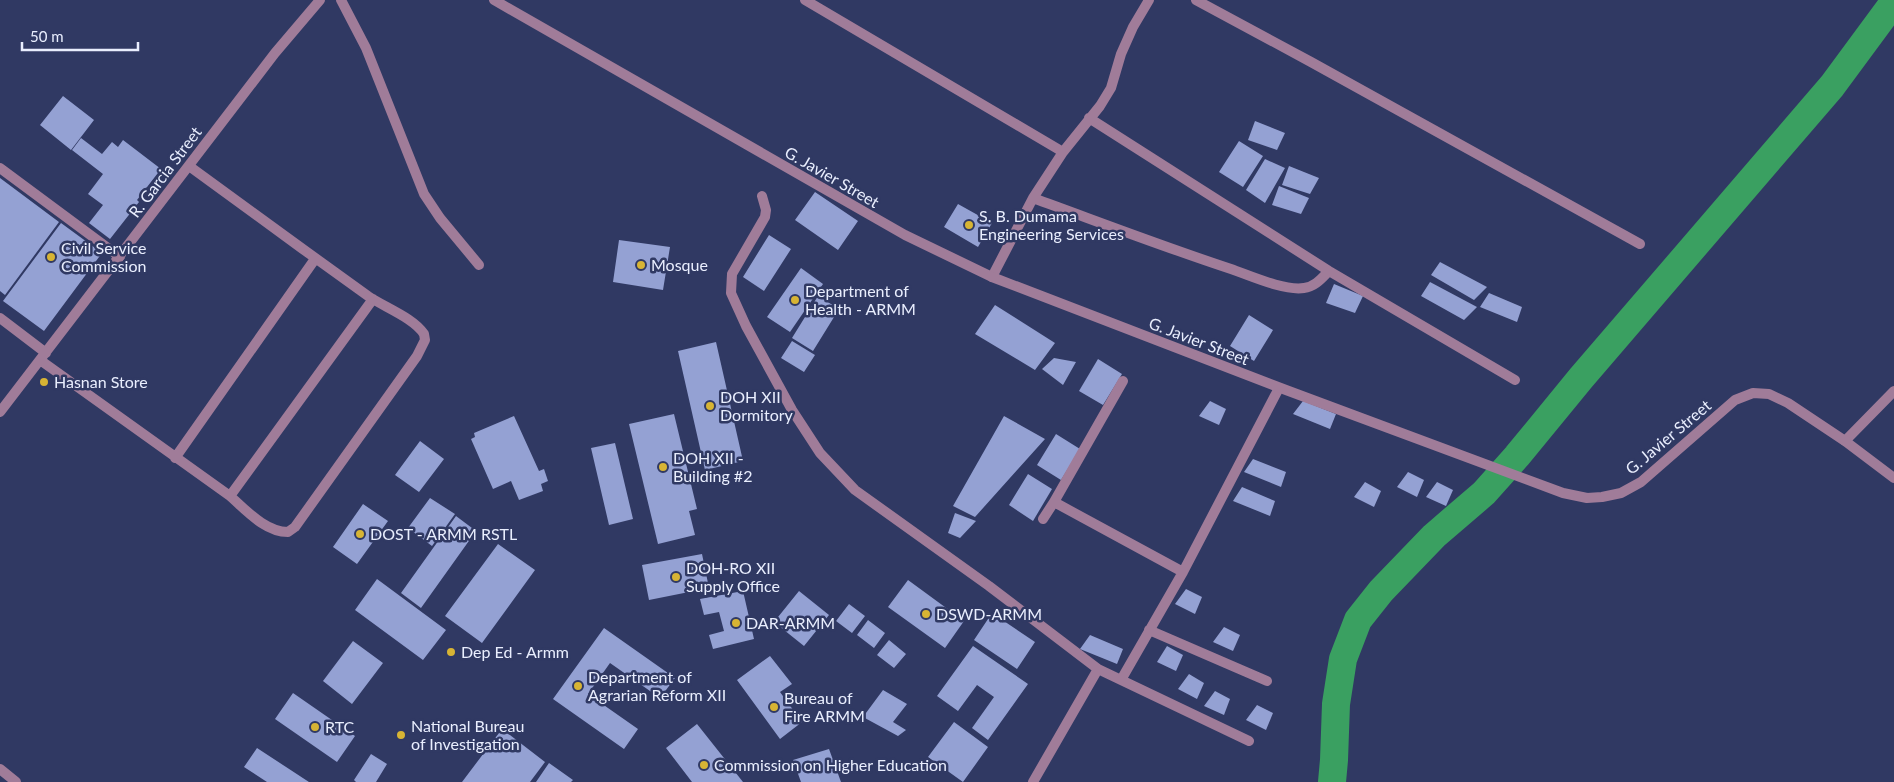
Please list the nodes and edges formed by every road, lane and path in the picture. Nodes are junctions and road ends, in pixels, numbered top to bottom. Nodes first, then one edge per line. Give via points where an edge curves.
1 (320, 0) edge
2 (341, 0) edge
3 (494, 0) edge
4 (805, 0) edge
5 (1149, 0) edge
6 (1196, 0) edge
7 (1089, 118) junction
8 (1063, 152) junction
9 (189, 166) junction
10 (0, 168) edge
11 (762, 196) dead end
12 (1033, 198) junction
13 (1640, 244) dead end
14 (120, 257) junction
15 (315, 258) junction
16 (479, 265) dead end
17 (1329, 271) junction
18 (992, 278) junction
19 (373, 299) junction
20 (0, 318) edge
21 (43, 357) junction
22 (1515, 380) dead end
23 (1123, 381) dead end
24 (1279, 388) junction
25 (1894, 391) edge
26 (0, 412) edge
27 (1845, 441) junction
28 (175, 458) junction
29 (1894, 478) edge
30 (230, 496) junction
31 (1054, 502) junction
32 (1043, 519) dead end
33 (1183, 572) junction
34 (1149, 630) junction
35 (1098, 669) junction
36 (1120, 680) junction
37 (1267, 681) dead end
38 (1249, 741) dead end
39 (0, 770) edge
40 (16, 782) edge
41 (1033, 782) edge

1 - 9 street, R. Garcia Street
2 - 16 street via 366,48 424,194
3 - 18 street, G. Javier Street via 905,235
4 - 8 street
5 - 7 street via 1121,54 1111,88
6 - 13 street
7 - 8 street
7 - 17 street
8 - 12 street
9 - 14 street, R. Garcia Street
9 - 15 street
10 - 14 street
11 - 35 street via 765,217 732,274 730,293 792,410 820,453 855,490
12 - 17 street via 1170,249 1290,288 1305,288 1318,283
12 - 18 street
14 - 21 street, R. Garcia Street
15 - 19 street
15 - 28 street
17 - 22 street
18 - 24 street, G. Javier Street
19 - 30 street
19 - 30 street via 422,330 425,340 313,503 295,527 281,532 274,531
20 - 21 street
21 - 26 street, R. Garcia Street
21 - 28 street
23 - 31 street
24 - 27 street, G. Javier Street via 1532,482 1587,498 1621,493 1641,482 1735,400 1753,393 1769,394 1788,403
24 - 33 street
25 - 27 street
27 - 29 street, G. Javier Street
28 - 30 street
31 - 32 street
31 - 33 street
33 - 34 street
34 - 36 street
34 - 37 street
35 - 36 street
35 - 41 street
36 - 38 street
39 - 40 street

